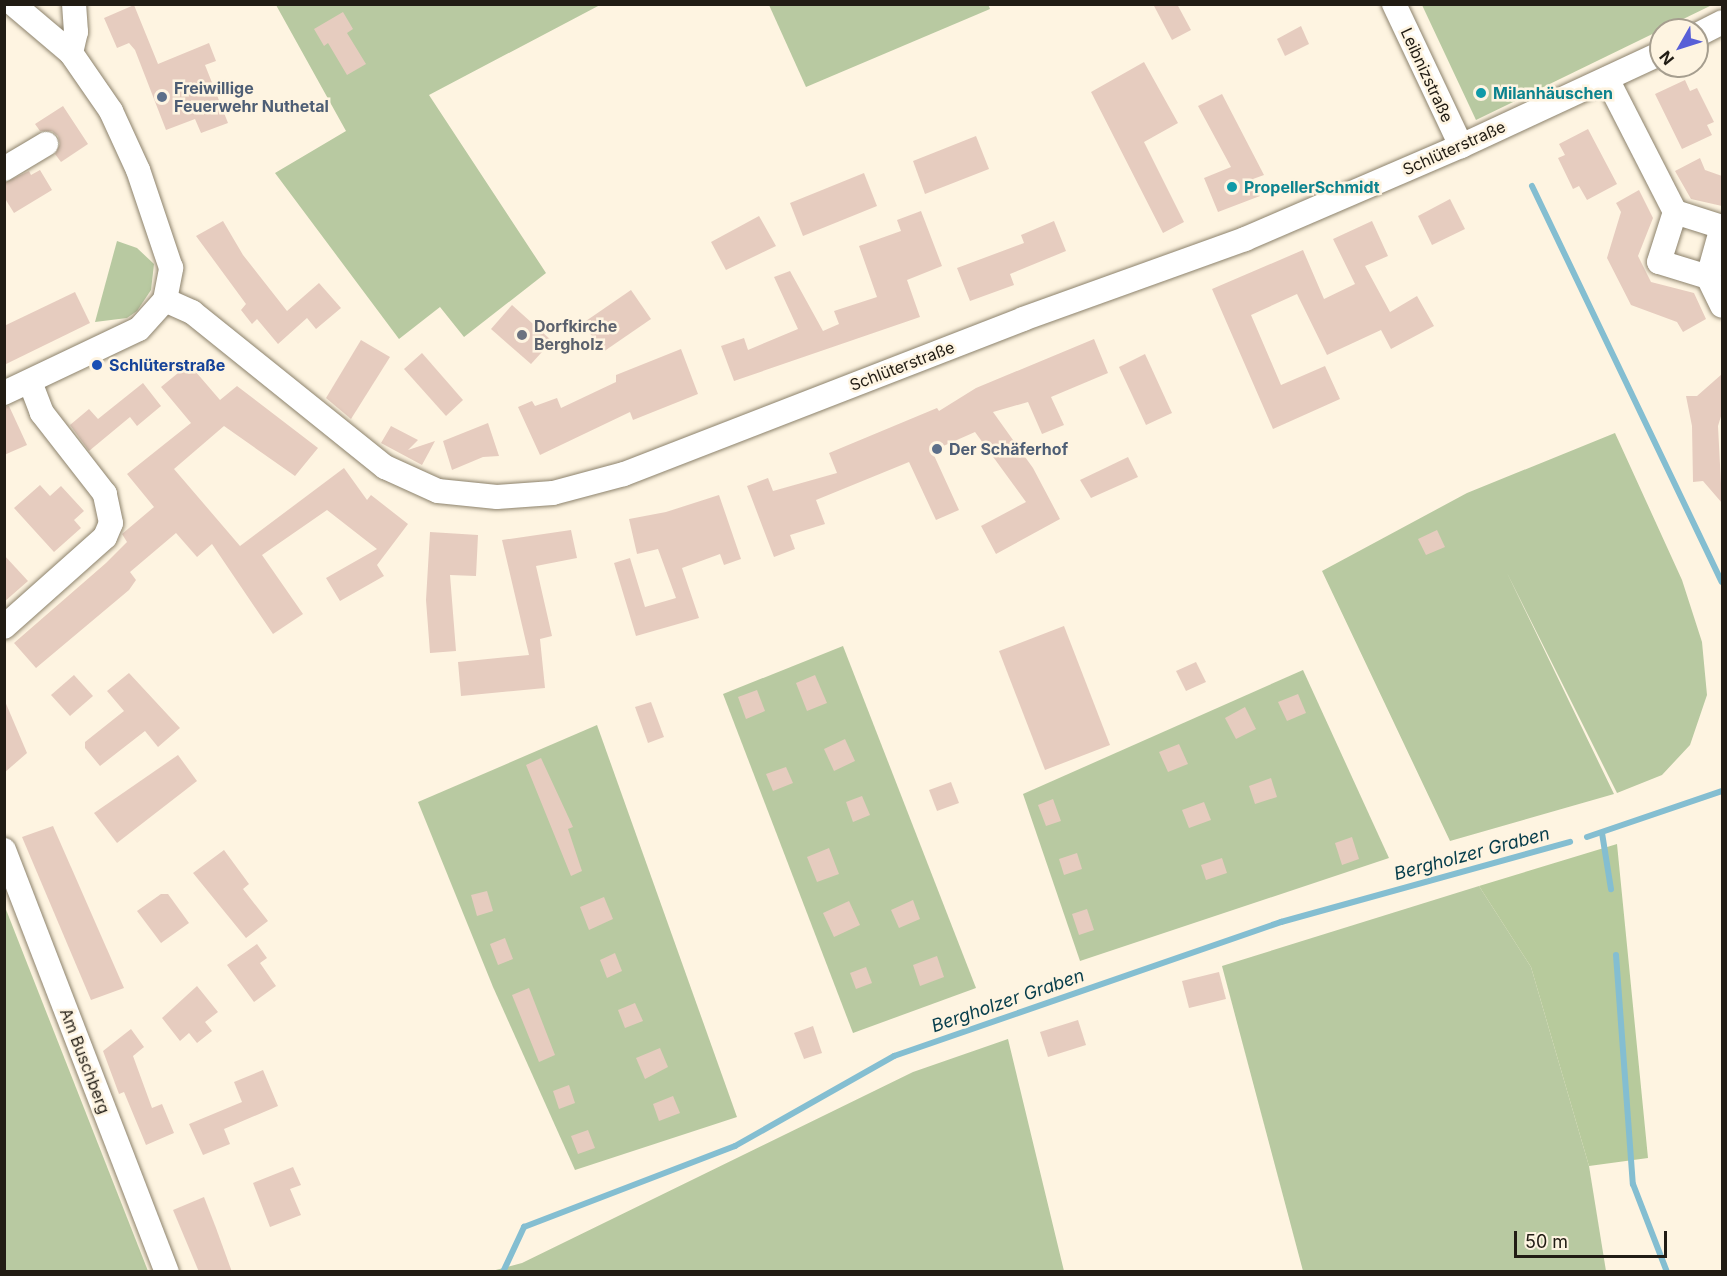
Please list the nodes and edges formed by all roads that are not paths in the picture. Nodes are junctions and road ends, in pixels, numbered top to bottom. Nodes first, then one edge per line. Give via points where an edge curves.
1 (13, 4) edge
2 (74, 4) edge
3 (1394, 4) edge
4 (71, 53) junction
5 (1649, 59) edge
6 (1607, 79) junction
7 (46, 144) dead end
8 (1461, 146) junction
9 (4, 169) edge
10 (1676, 212) junction
11 (1708, 278) junction
12 (165, 300) junction
13 (1722, 306) edge
14 (30, 382) junction
15 (4, 393) edge
16 (4, 627) edge
17 (4, 850) edge
18 (167, 1272) edge

1 - 4 street
2 - 4 street via 76,32
3 - 8 street, Leibnizstraße
4 - 12 street via 111,111 138,170 171,268
5 - 6 street, Schlüterstraße
6 - 8 street, Schlüterstraße
6 - 10 street
7 - 9 street
8 - 12 street, Schlüterstraße via 1245,239 1023,319 624,474 553,493 496,497 438,491 385,467 192,312
10 - 11 street via 1722,227
10 - 11 street via 1659,262
11 - 13 street
12 - 14 street via 139,329
14 - 15 street
14 - 16 street via 42,413 105,494 111,523 105,537
17 - 18 street, Am Buschberg

